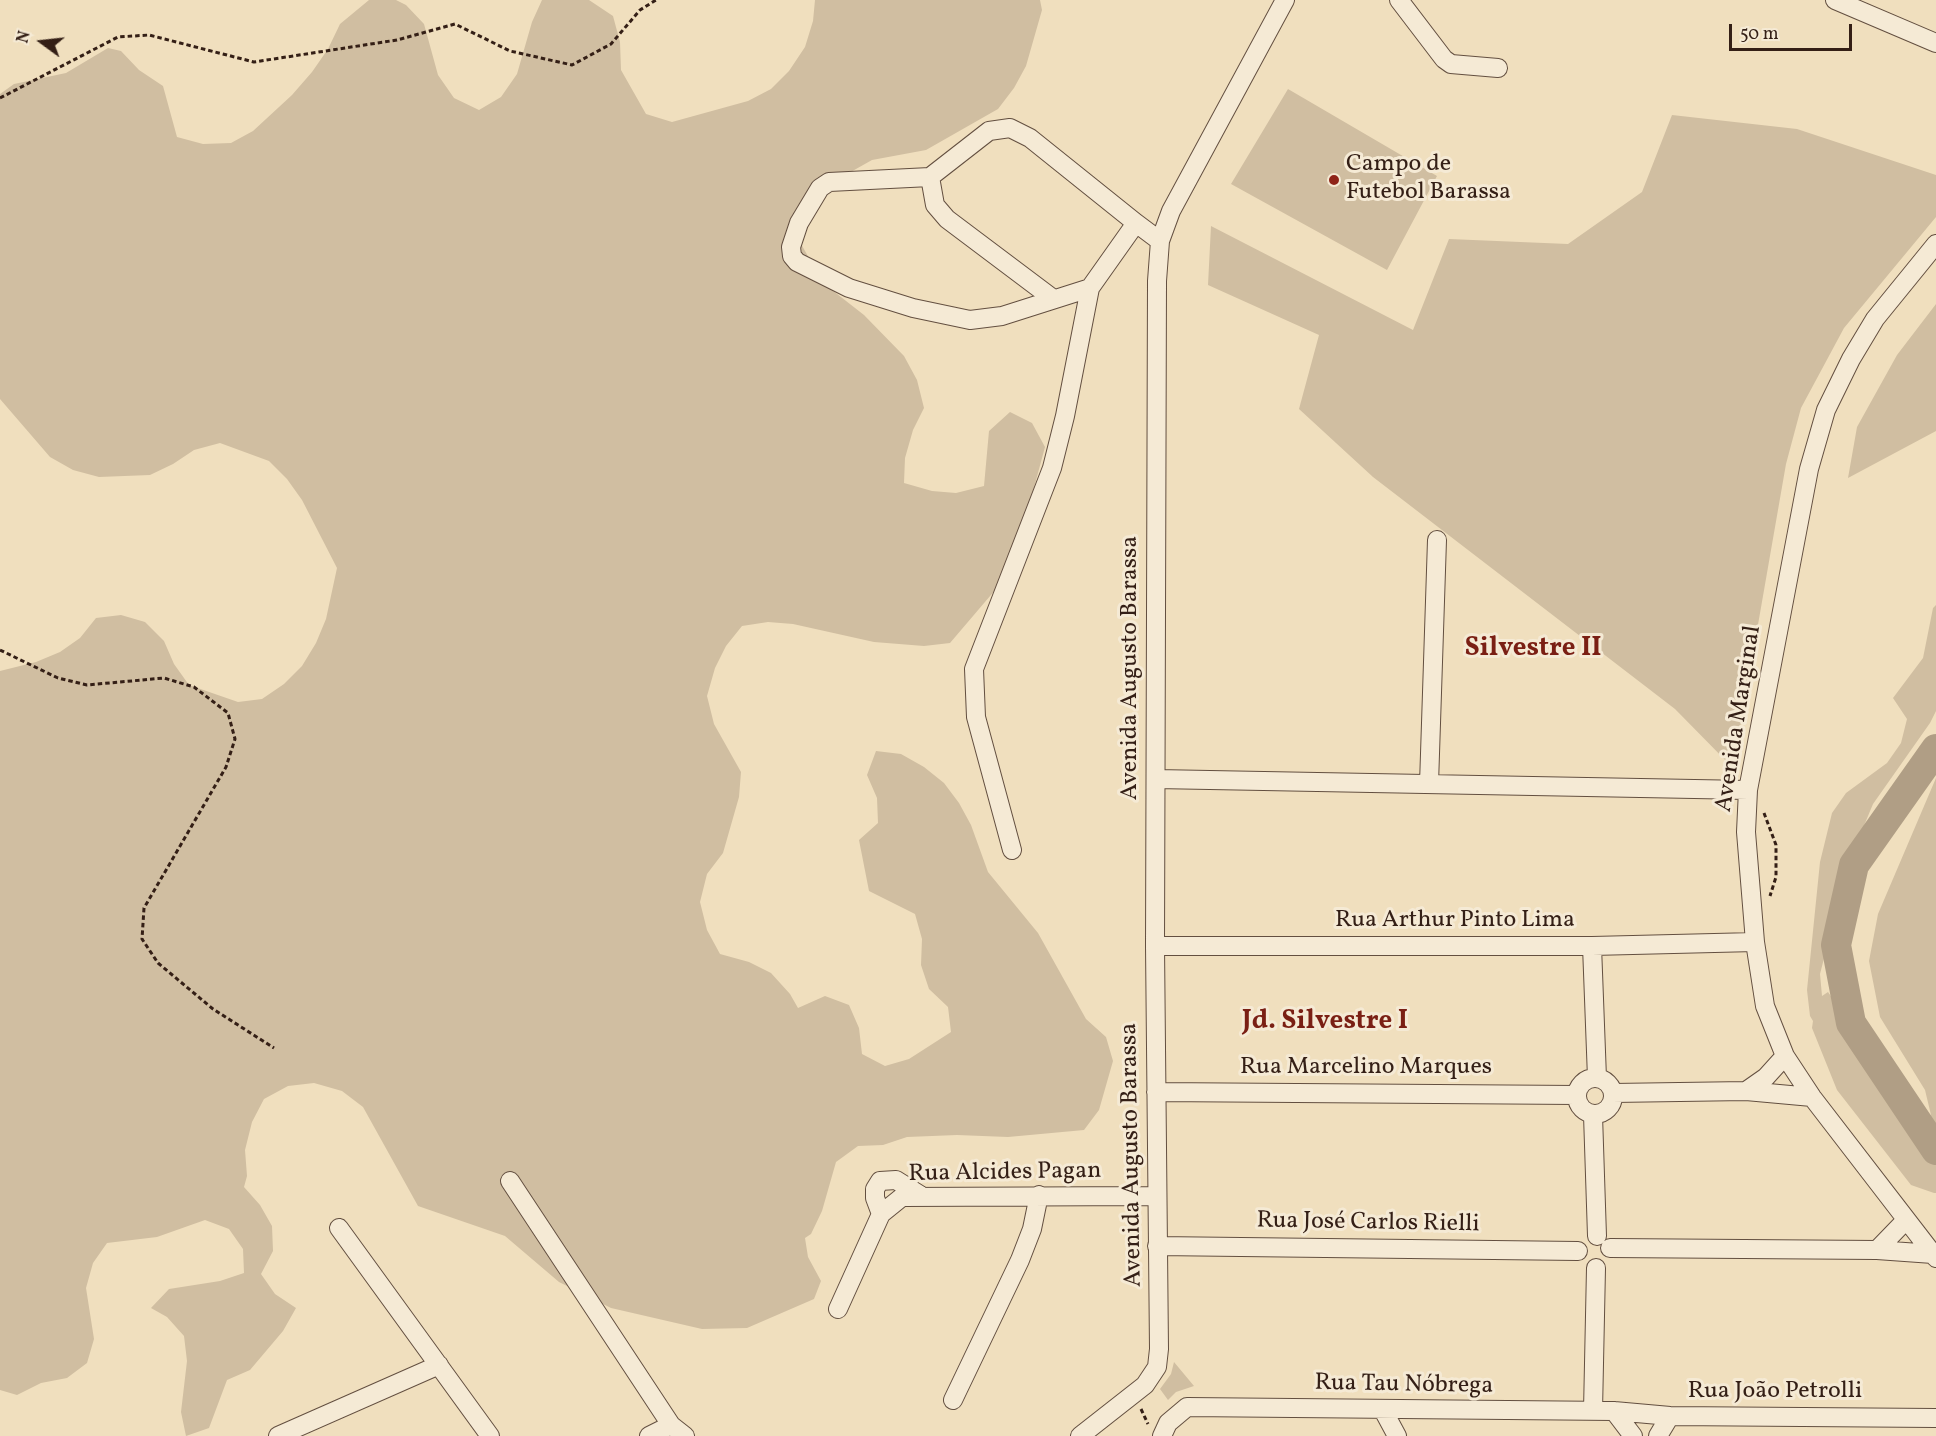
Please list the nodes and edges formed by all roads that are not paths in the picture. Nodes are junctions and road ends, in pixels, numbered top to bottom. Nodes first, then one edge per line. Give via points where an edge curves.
1 (1285, 0) edge
2 (1399, 0) edge
3 (1835, 0) edge
4 (1936, 43) edge
5 (1498, 68) dead end
6 (930, 177) junction
7 (1136, 223) junction
8 (1160, 241) junction
9 (1936, 244) edge
10 (1090, 288) junction
11 (1052, 298) junction
12 (1437, 540) dead end
13 (1156, 779) junction
14 (1429, 784) junction
15 (1748, 790) junction
16 (1012, 850) dead end
17 (1755, 942) junction
18 (1155, 945) junction
19 (1592, 946) junction
20 (1785, 1056) junction
21 (1597, 1078) junction
22 (1746, 1091) junction
23 (1156, 1092) junction
24 (1613, 1093) junction
25 (1576, 1095) junction
26 (1812, 1098) junction
27 (1593, 1115) junction
28 (510, 1181) dead end
29 (920, 1195) junction
30 (1039, 1195) junction
31 (1156, 1196) junction
32 (886, 1209) junction
33 (1906, 1220) junction
34 (339, 1228) dead end
35 (1603, 1242) junction
36 (1157, 1246) junction
37 (1877, 1250) junction
38 (1578, 1251) junction
39 (1934, 1256) edge
40 (1596, 1268) junction
41 (838, 1309) dead end
42 (438, 1365) junction
43 (953, 1400) dead end
44 (1383, 1410) junction
45 (1593, 1411) junction
46 (1614, 1411) junction
47 (1670, 1416) junction
48 (1936, 1418) edge
49 (1160, 1430) edge
50 (678, 1431) edge
51 (278, 1436) edge
52 (490, 1436) edge
53 (649, 1436) edge
54 (1080, 1436) edge
55 (1397, 1436) edge
56 (1633, 1436) edge
57 (1658, 1436) edge

1 - 8 street, Avenida Augusto Barassa via 1171,211
2 - 5 street via 1444,60
3 - 4 street
6 - 7 street via 988,131 1010,128 1030,138
6 - 11 street via 934,205 947,219
6 - 11 street via 829,182 820,188 799,223 792,256 849,288 970,320 1002,316
7 - 8 street
7 - 10 street
8 - 13 street, Avenida Augusto Barassa
9 - 15 street, Avenida Marginal via 1875,318 1826,410 1809,469
10 - 11 street
10 - 16 street via 1052,468 974,669 976,717
12 - 14 street
13 - 14 street
13 - 18 street, Avenida Augusto Barassa
14 - 15 street
15 - 17 street, Avenida Marginal via 1746,832
17 - 19 street, Rua Arthur Pinto Lima
17 - 20 street, Avenida Marginal via 1766,1006
18 - 19 street, Rua Arthur Pinto Lima
18 - 23 street, Avenida Augusto Barassa
19 - 21 street
20 - 22 street
20 - 26 street, Avenida Marginal
21 - 24 street via 1610,1085
21 - 25 street via 1583,1082
22 - 24 street
22 - 26 street
23 - 25 street, Rua Marcelino Marques
23 - 31 street, Avenida Augusto Barassa
24 - 27 street via 1611,1106
25 - 27 street via 1581,1108
26 - 33 street, Avenida Marginal
27 - 35 street
28 - 50 street
29 - 30 street, Rua Alcides Pagan
29 - 32 street, Rua Alcides Pagan via 902,1197
29 - 32 street via 896,1180 880,1181 874,1198
30 - 31 street, Rua Alcides Pagan
30 - 43 street via 1020,1260
31 - 36 street, Avenida Augusto Barassa
32 - 41 street
33 - 37 street
33 - 39 street, Avenida Marginal
34 - 42 street
35 - 37 street
35 - 38 street via 1588,1237
35 - 40 street via 1609,1257
36 - 38 street, Rua José Carlos Rielli
36 - 54 street, Avenida Augusto Barassa via 1157,1367 1145,1385
37 - 39 street
38 - 40 street via 1583,1264
40 - 45 street
42 - 51 street
42 - 52 street
44 - 45 street, Rua Tau Nóbrega
44 - 49 street, Rua Tau Nóbrega via 1187,1407
44 - 55 street
45 - 46 street, Rua Tau Nóbrega
46 - 47 street, Rua João Petrolli
46 - 56 street
47 - 48 street, Rua João Petrolli
47 - 57 street
50 - 53 street

